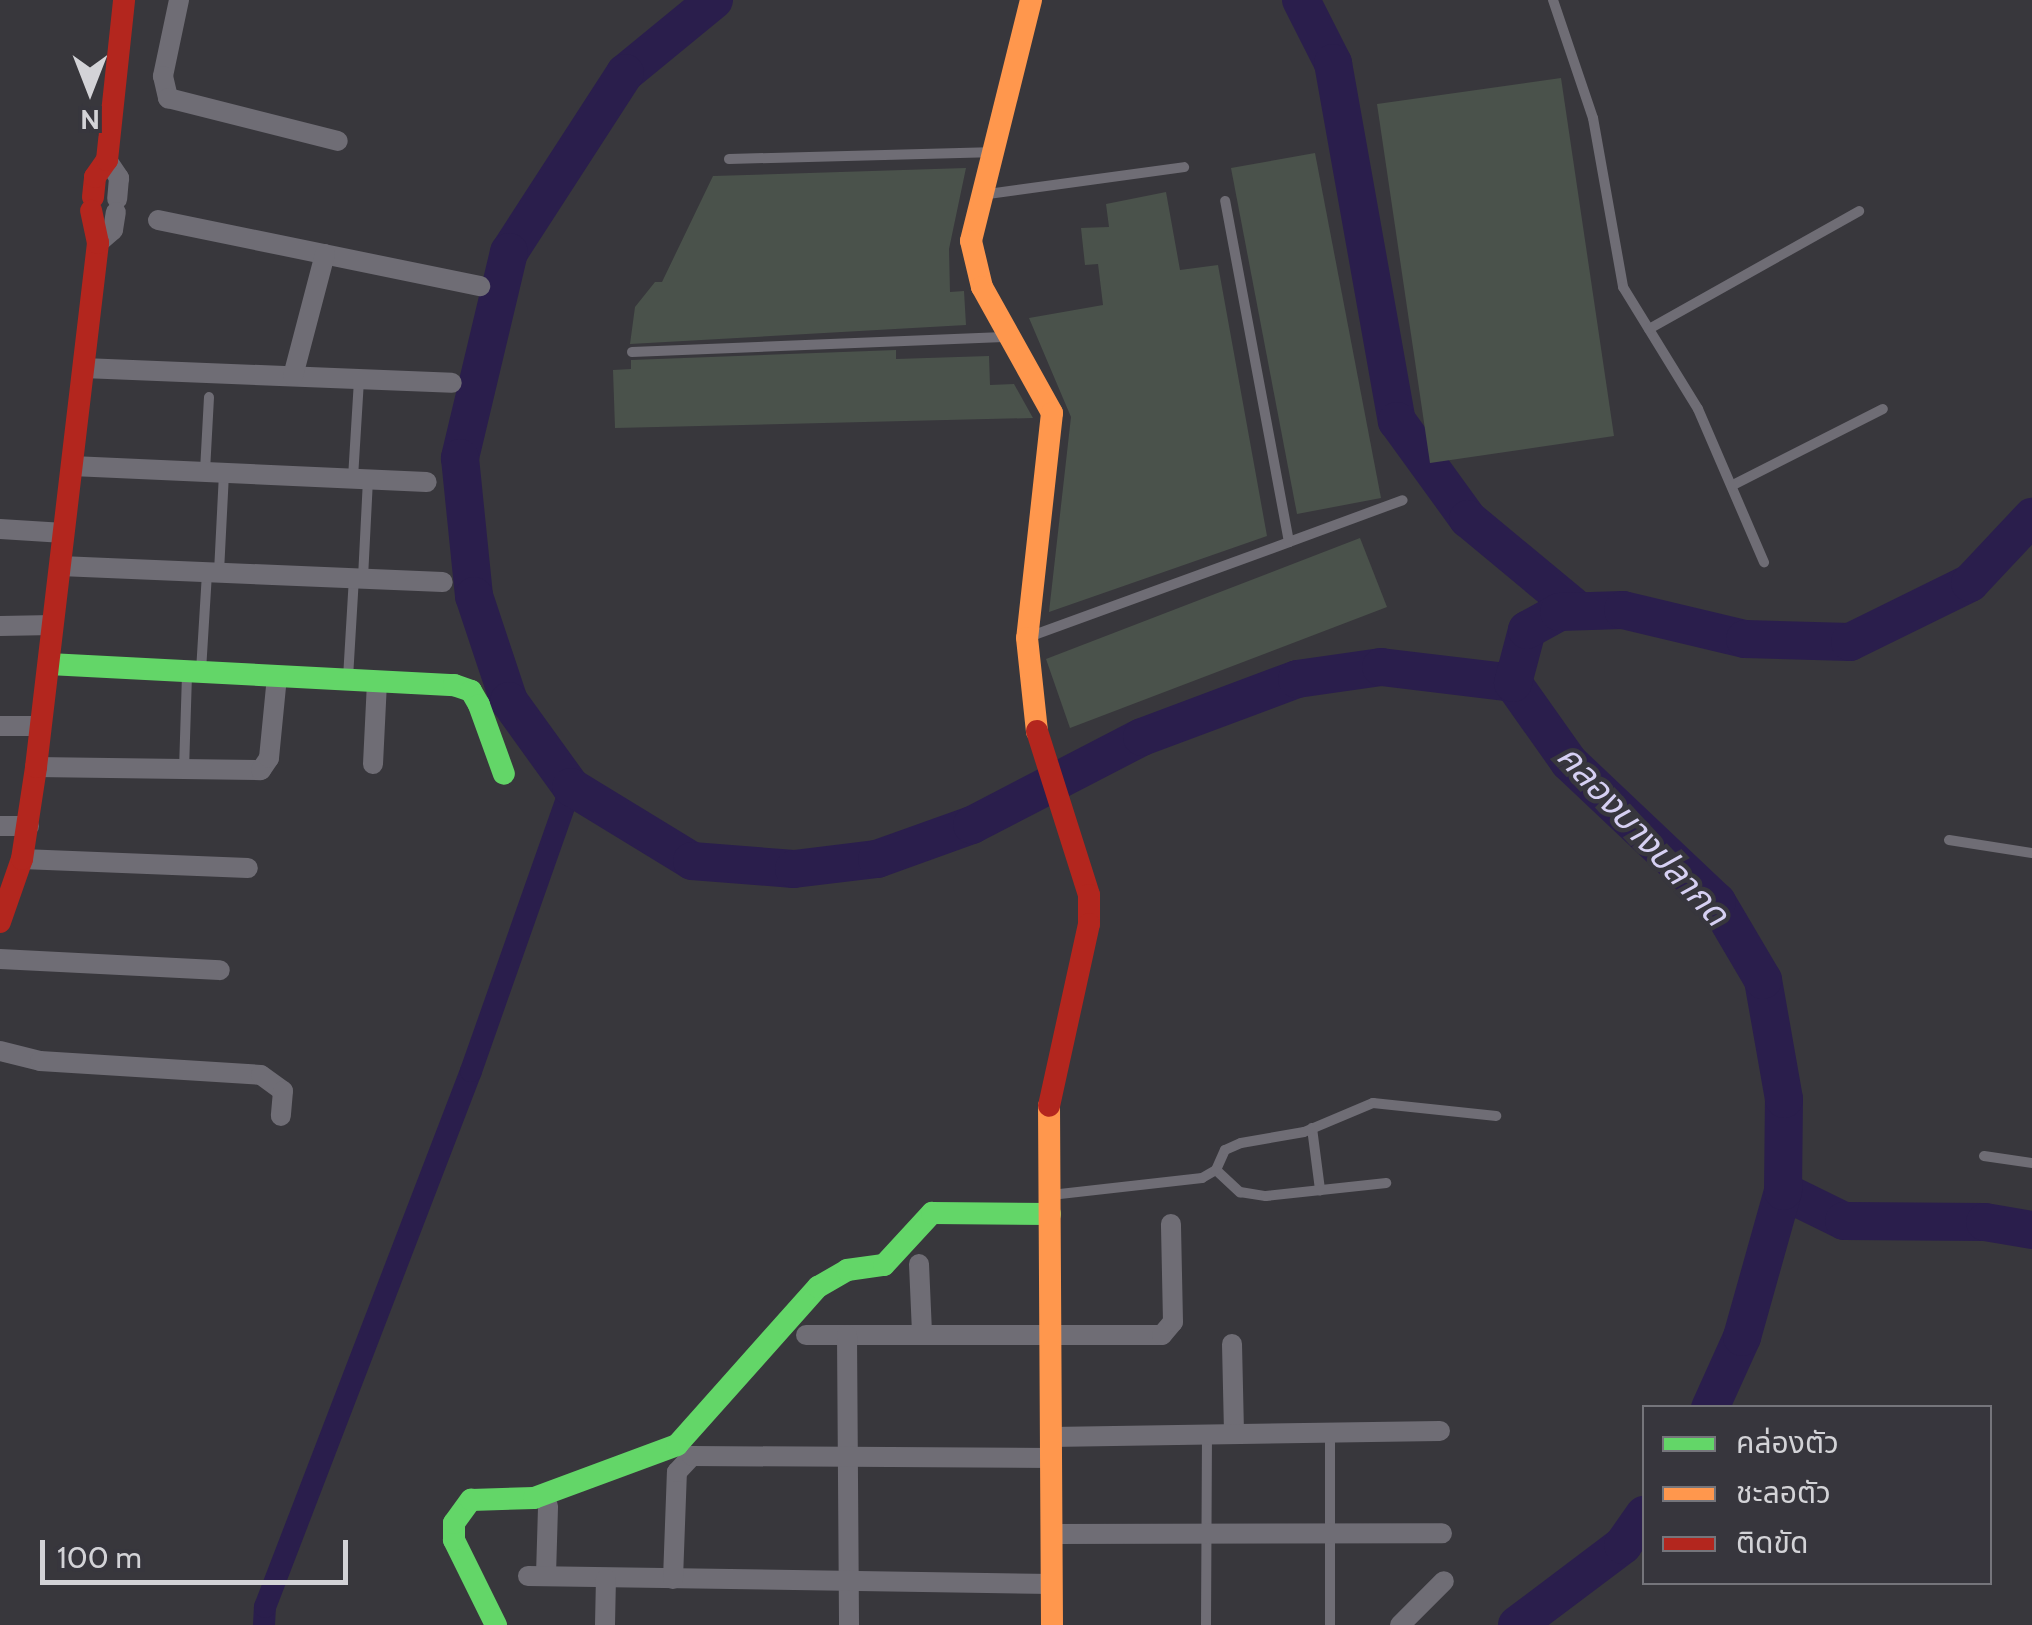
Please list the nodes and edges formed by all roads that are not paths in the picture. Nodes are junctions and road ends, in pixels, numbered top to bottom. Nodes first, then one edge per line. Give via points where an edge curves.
1 (124, 0) edge
2 (180, 0) edge
3 (1030, 0) edge
4 (1553, 0) edge
5 (338, 141) dead end
6 (992, 152) junction
7 (107, 160) junction
8 (729, 160) dead end
9 (1184, 166) dead end
10 (982, 194) junction
11 (1225, 201) dead end
12 (1859, 211) dead end
13 (158, 220) dead end
14 (98, 243) junction
15 (325, 254) junction
16 (480, 286) dead end
17 (1649, 329) junction
18 (1015, 336) junction
19 (632, 352) dead end
20 (83, 368) junction
21 (293, 376) junction
22 (359, 379) junction
23 (452, 383) dead end
24 (209, 397) dead end
25 (1883, 409) dead end
26 (72, 466) junction
27 (215, 472) junction
28 (360, 479) junction
29 (427, 482) dead end
30 (1733, 485) junction
31 (1403, 500) dead end
32 (0, 528) edge
33 (64, 532) junction
34 (1289, 542) junction
35 (1764, 562) dead end
36 (60, 566) junction
37 (213, 572) junction
38 (359, 578) junction
39 (443, 582) dead end
40 (53, 625) junction
41 (0, 626) edge
42 (1026, 638) junction
43 (49, 664) junction
44 (194, 671) junction
45 (276, 676) junction
46 (348, 679) junction
47 (378, 681) junction
48 (0, 726) edge
49 (41, 726) junction
50 (373, 764) dead end
51 (36, 767) junction
52 (184, 771) junction
53 (504, 774) dead end
54 (0, 826) edge
55 (29, 826) junction
56 (1949, 840) dead end
57 (2032, 853) edge
58 (22, 860) junction
59 (248, 868) dead end
60 (0, 922) edge
61 (0, 959) edge
62 (220, 970) dead end
63 (0, 1052) edge
64 (281, 1116) dead end
65 (1496, 1116) dead end
66 (1312, 1128) junction
67 (1984, 1156) dead end
68 (2032, 1163) edge
69 (1216, 1170) junction
70 (1386, 1183) dead end
71 (1320, 1190) junction
72 (1050, 1205) junction
73 (1171, 1224) dead end
74 (920, 1264) dead end
75 (922, 1334) junction
76 (806, 1335) dead end
77 (847, 1335) junction
78 (1052, 1335) junction
79 (1232, 1344) dead end
80 (1440, 1431) dead end
81 (1330, 1432) junction
82 (1234, 1433) junction
83 (1207, 1434) junction
84 (1051, 1448) junction
85 (850, 1455) junction
86 (548, 1506) dead end
87 (1442, 1532) dead end
88 (1328, 1533) junction
89 (1052, 1534) junction
90 (1206, 1534) junction
91 (673, 1578) junction
92 (606, 1579) junction
93 (849, 1579) junction
94 (1444, 1581) dead end
95 (1052, 1584) junction
96 (496, 1625) edge
97 (606, 1625) edge
98 (850, 1625) edge
99 (1052, 1625) edge
100 (1206, 1625) edge
101 (1330, 1625) edge
102 (1400, 1625) edge

1 - 7 street
2 - 5 street via 163,76 168,98
3 - 6 street
4 - 17 lane via 1592,118 1622,287
6 - 8 lane
6 - 10 street
7 - 14 street via 94,177
7 - 14 street via 118,178 116,205 113,230
9 - 10 lane via 1024,194
10 - 18 street via 971,257
11 - 34 lane
12 - 17 lane
13 - 15 street
14 - 20 street
15 - 16 street
15 - 21 street
17 - 30 lane via 1698,409
18 - 19 lane
18 - 42 street via 1054,424
20 - 21 street
20 - 26 street
21 - 22 street
22 - 23 street
22 - 28 lane
24 - 27 lane
25 - 30 lane
26 - 27 street
26 - 33 street
27 - 28 street
27 - 37 lane
28 - 29 street
28 - 38 lane
30 - 35 lane
31 - 34 lane
32 - 33 street
33 - 36 street
34 - 42 lane
36 - 37 street
36 - 40 street
37 - 38 street
37 - 44 lane
38 - 39 street
38 - 46 lane
40 - 41 street
40 - 43 street
42 - 72 street via 1043,764 1063,800 1085,868 1089,924 1049,1096
43 - 44 street
43 - 49 street
44 - 45 street
44 - 52 lane
45 - 46 street
45 - 52 street via 268,758 261,770
46 - 47 street
47 - 50 street
47 - 53 street via 471,692
48 - 49 street
49 - 51 street
51 - 52 street
51 - 55 street
54 - 55 street
55 - 58 street
56 - 57 lane
58 - 59 street
58 - 60 street
61 - 62 street
63 - 64 street via 40,1062 261,1075 283,1091
65 - 66 lane via 1373,1103
66 - 69 lane via 1240,1143 1225,1150
66 - 71 lane
67 - 68 lane
69 - 71 lane via 1240,1192
69 - 72 lane via 1175,1184
70 - 71 lane
72 - 78 street
72 - 96 street via 932,1213 884,1264 847,1270 818,1287 676,1445 534,1498 471,1500 454,1524 454,1540
73 - 78 street via 1168,1330
74 - 75 street
75 - 77 street
75 - 78 street
76 - 77 street
77 - 85 street
78 - 84 street
79 - 82 street
80 - 81 street
81 - 82 street
81 - 88 lane
82 - 83 street
83 - 84 street
83 - 90 lane
84 - 85 street
84 - 89 street
85 - 91 street via 692,1456 680,1462
85 - 93 street
86 - 92 street via 537,1576
87 - 88 street
88 - 90 street
88 - 101 lane
89 - 90 street
89 - 95 street
90 - 100 lane
91 - 92 street
91 - 93 street
92 - 97 street
93 - 95 street
93 - 98 street
94 - 102 street
95 - 99 street

